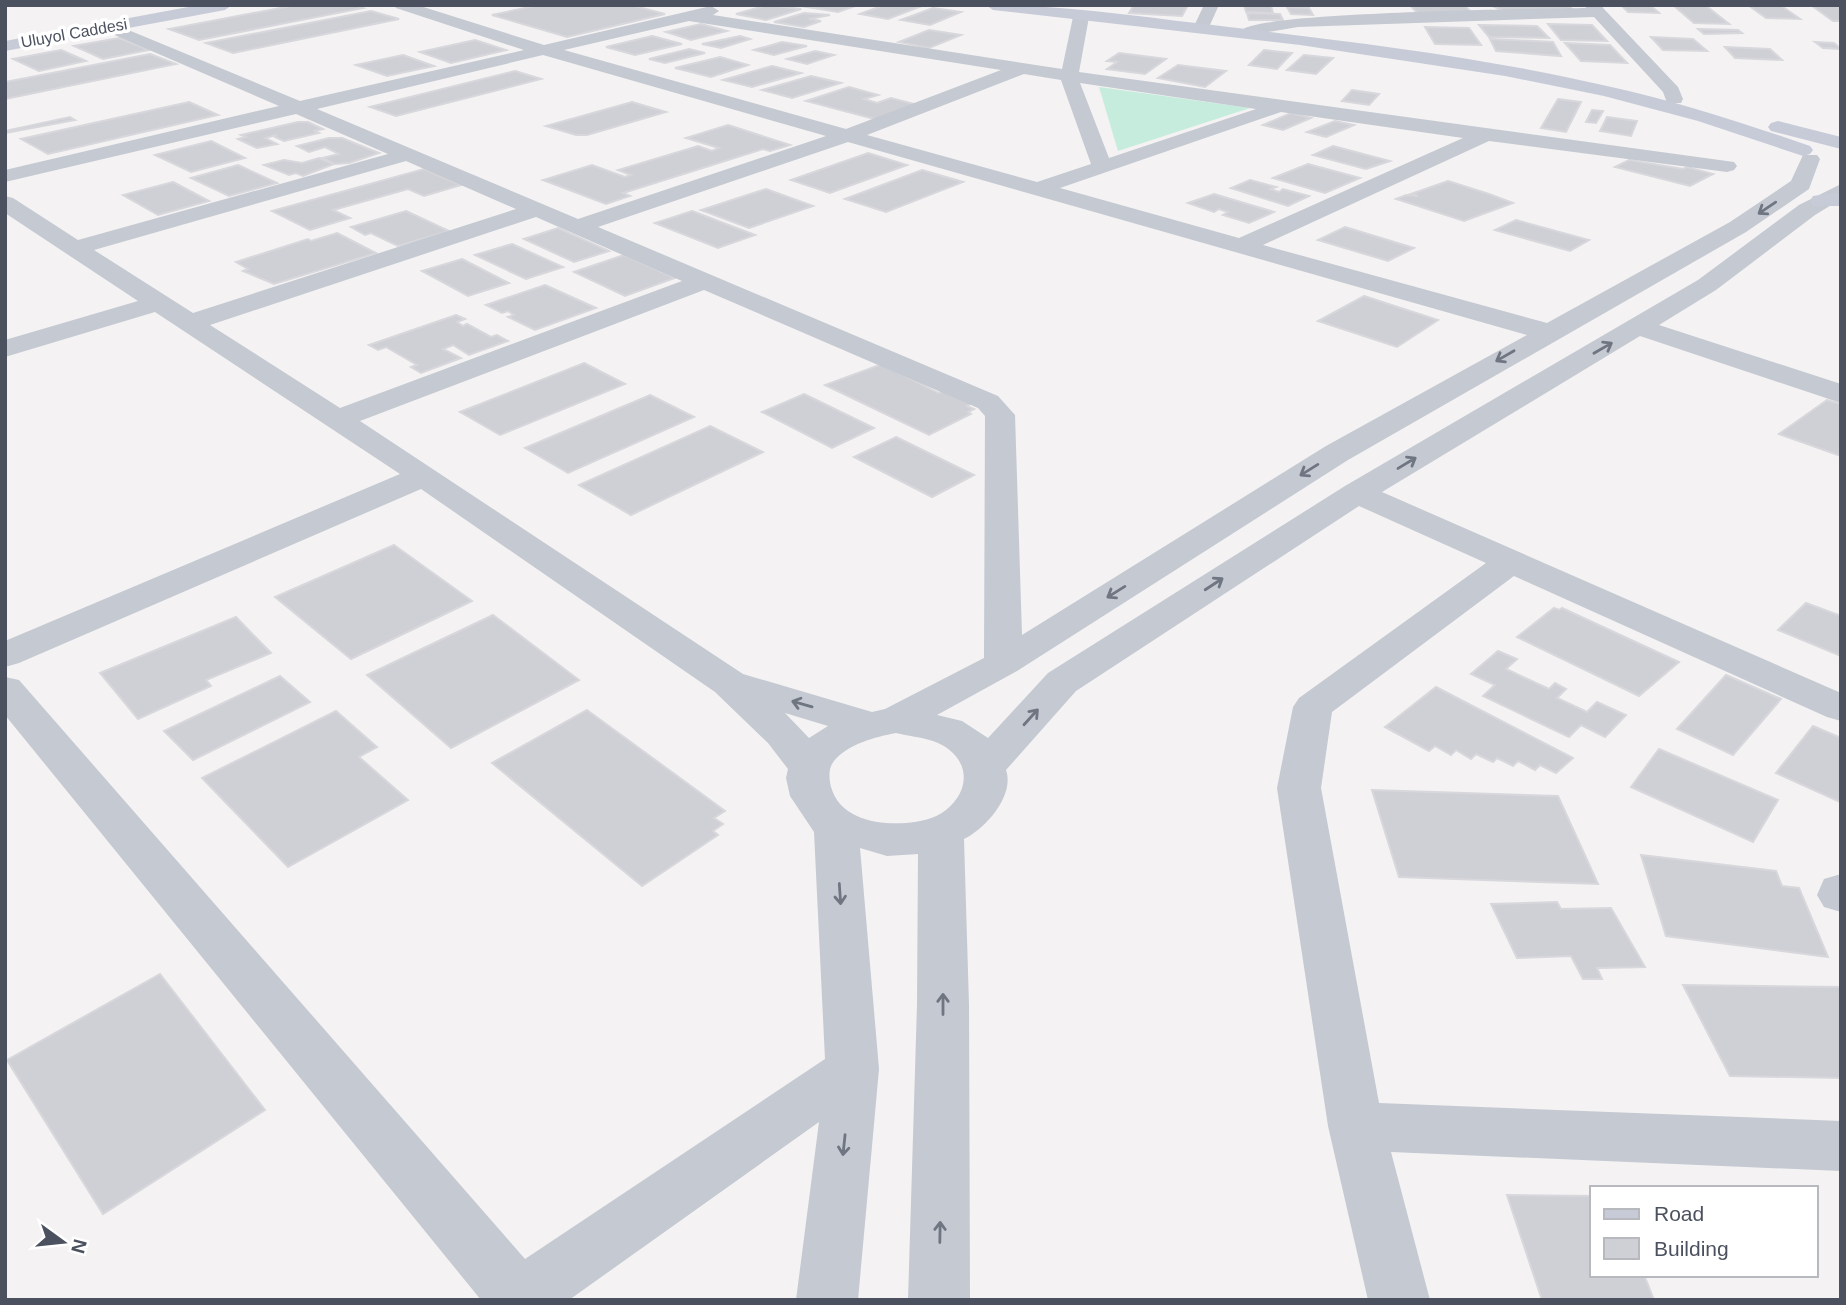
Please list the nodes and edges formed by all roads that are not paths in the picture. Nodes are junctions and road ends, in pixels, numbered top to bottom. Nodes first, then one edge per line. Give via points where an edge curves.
1 (186, 5) edge
2 (225, 5) edge
3 (401, 5) edge
4 (737, 5) edge
5 (993, 5) edge
6 (1055, 5) edge
7 (1212, 5) edge
8 (1595, 9) edge
9 (1392, 11) edge
10 (688, 16) junction
11 (1081, 17) junction
12 (1203, 24) junction
13 (109, 27) junction
14 (1250, 30) junction
15 (5, 37) edge
16 (5, 46) edge
17 (543, 50) junction
18 (1021, 69) junction
19 (1069, 76) junction
20 (1674, 99) junction
21 (1282, 106) junction
22 (298, 107) junction
23 (848, 135) junction
24 (1485, 136) junction
25 (1841, 142) edge
26 (410, 154) junction
27 (1814, 158) junction
28 (1102, 166) junction
29 (1727, 166) dead end
30 (5, 176) edge
31 (1037, 189) junction
32 (1834, 197) edge
33 (5, 203) edge
34 (538, 209) junction
35 (578, 226) junction
36 (1238, 247) junction
37 (75, 248) junction
38 (704, 281) junction
39 (159, 303) junction
40 (190, 323) junction
41 (1639, 327) junction
42 (1548, 332) junction
43 (5, 349) edge
44 (1841, 394) edge
45 (338, 419) junction
46 (424, 476) junction
47 (1357, 493) junction
48 (1513, 561) junction
49 (5, 655) edge
50 (1003, 663) junction
51 (729, 683) junction
52 (5, 689) edge
53 (1841, 708) edge
54 (882, 722) junction
55 (985, 767) junction
56 (810, 768) junction
57 (836, 825) junction
58 (941, 832) junction
59 (852, 1069) junction
60 (1356, 1126) junction
61 (1841, 1146) edge
62 (518, 1299) edge
63 (827, 1300) edge
64 (939, 1300) edge
65 (1399, 1300) edge

1 - 15 main road, Uluyol Caddesi
2 - 13 main road, Uluyol Caddesi
3 - 17 street
4 - 10 street
5 - 11 main road
6 - 12 main road
7 - 12 street
8 - 9 street
8 - 20 street via 1672,91
9 - 14 street
10 - 17 street
10 - 18 street
11 - 19 street
11 - 27 main road via 1531,75 1698,115
12 - 14 main road
13 - 16 main road, Uluyol Caddesi
13 - 22 street
14 - 20 main road via 1521,66
17 - 22 street
17 - 23 street
18 - 19 street
18 - 23 street
19 - 21 street
19 - 28 street
20 - 25 main road
21 - 24 street
21 - 28 street
22 - 26 street
22 - 30 street
23 - 31 street
23 - 35 street
24 - 29 street
24 - 36 street
25 - 27 main road via 1815,144
26 - 34 street
26 - 37 street
27 -> 42 street via 1801,184 1759,213
28 - 31 street
31 - 36 street
32 - 41 street
33 - 37 street
34 - 35 street
34 - 40 street
35 - 38 street
36 - 42 street
37 - 39 street
38 - 45 street
38 - 50 street via 988,402 1000,415
39 - 40 street
39 - 43 street
40 - 45 street
41 - 44 street
47 -> 41 street
42 -> 50 street via 1337,453
45 - 46 street
46 - 49 street
46 - 51 street
47 - 48 street
55 -> 47 street via 1062,682
48 - 53 street
48 - 60 street via 1313,708 1299,788
50 - 54 street
54 -> 51 street
51 - 56 street via 783,734
52 - 62 street
54 - 55 street via 923,722 948,729 968,741
54 - 56 street via 841,733 822,748
55 - 58 street via 985,796 973,814
56 - 57 street via 808,788 817,808
57 - 58 street via 863,837 894,842
57 -> 59 street
64 -> 58 street
59 - 62 street
59 -> 63 street
60 - 61 street
60 - 65 street

